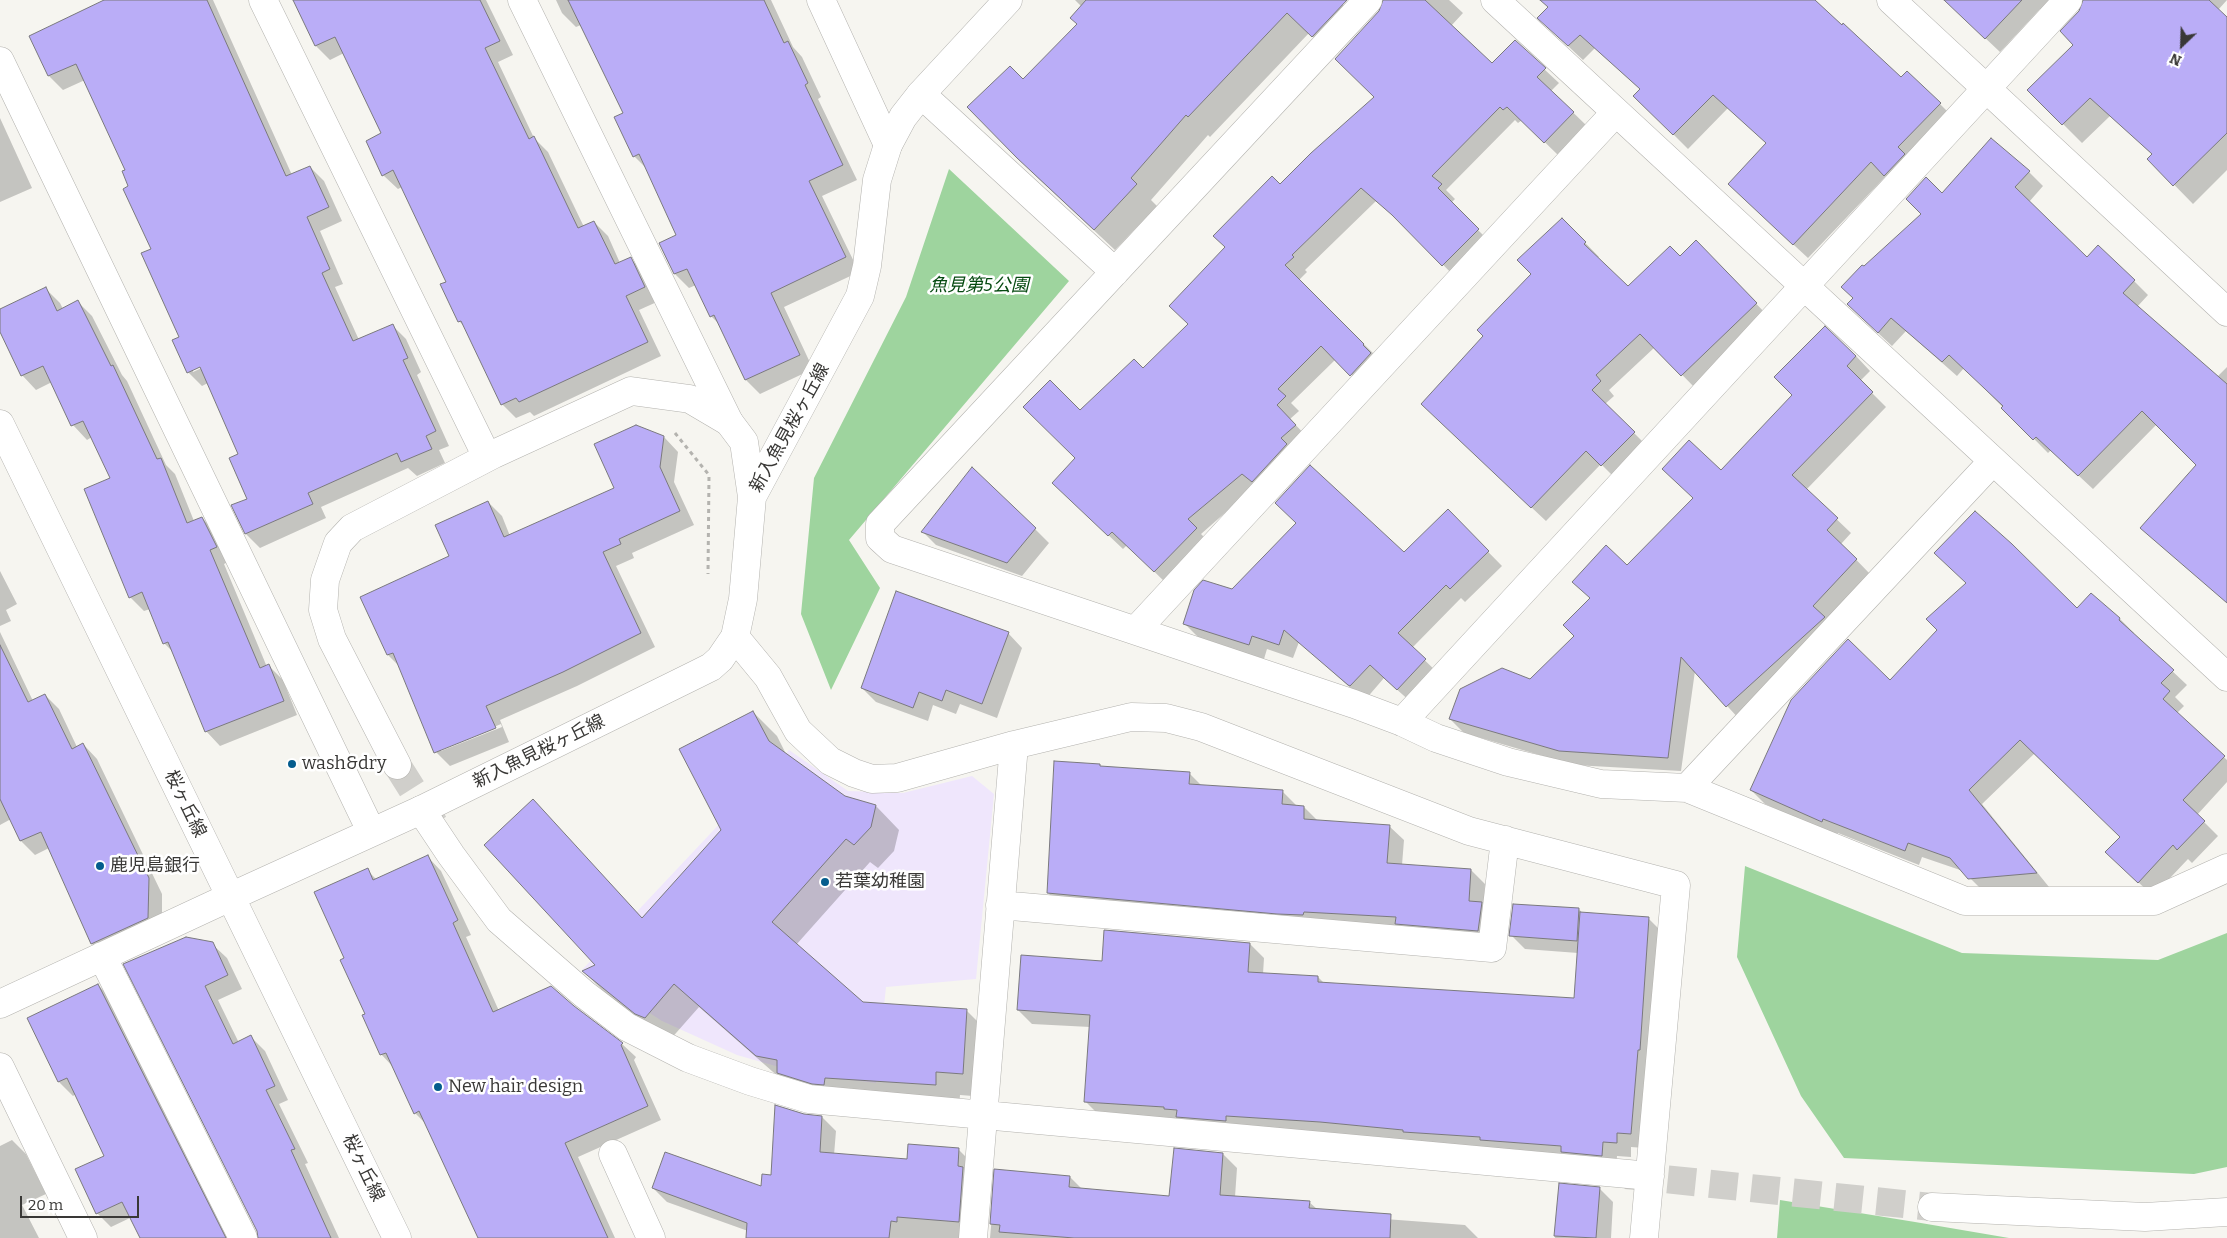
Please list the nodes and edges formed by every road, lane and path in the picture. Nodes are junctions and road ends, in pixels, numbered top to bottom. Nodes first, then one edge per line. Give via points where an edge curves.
1 (262, 0) edge
2 (522, 0) edge
3 (821, 0) edge
4 (1008, 0) edge
5 (1368, 0) edge
6 (1495, 0) edge
7 (1891, 0) edge
8 (2068, 0) edge
9 (0, 61) edge
10 (1986, 88) junction
11 (921, 94) junction
12 (1616, 112) junction
13 (888, 145) junction
14 (1115, 272) junction
15 (1804, 286) junction
16 (2227, 312) edge
17 (729, 422) junction
18 (0, 424) edge
19 (670, 429) dead end
20 (487, 457) junction
21 (1994, 461) junction
22 (752, 497) junction
23 (708, 582) dead end
24 (1136, 630) junction
25 (735, 638) junction
26 (2227, 677) edge
27 (1402, 722) junction
28 (1014, 745) junction
29 (397, 765) tunnel mouth
30 (1687, 788) junction
31 (422, 810) junction
32 (371, 831) junction
33 (1505, 840) junction
34 (2227, 868) edge
35 (230, 897) junction
36 (1000, 905) junction
37 (102, 956) junction
38 (0, 1004) edge
39 (0, 1066) edge
40 (983, 1114) junction
41 (613, 1154) dead end
42 (1650, 1176) junction
43 (1932, 1207) tunnel mouth
44 (2227, 1212) edge
45 (83, 1238) edge
46 (243, 1238) edge
47 (397, 1238) edge
48 (651, 1238) edge
49 (973, 1238) edge
50 (1644, 1238) edge

1 - 20 street
2 - 17 street
3 - 13 street
4 - 11 street, 新入魚見桜ヶ丘線
5 - 14 street
6 - 12 street
7 - 10 street
8 - 10 street
9 - 32 street
10 - 15 street
10 - 16 street
11 - 13 street, 新入魚見桜ヶ丘線 via 903,117
11 - 14 street
12 - 15 street
12 - 24 street
13 - 22 street, 新入魚見桜ヶ丘線 via 877,180 867,266 860,296
14 - 24 street via 880,524 880,538 892,549
15 - 21 street
15 - 27 street
17 - 20 street via 690,399 631,391
17 - 22 street via 744,442
18 - 35 street, 桜ヶ丘線
19 - 23 path via 709,475
20 - 29 street via 352,528 338,542 325,580 323,610 332,639
21 - 26 street
21 - 30 street
22 - 25 street, 新入魚見桜ヶ丘線
24 - 27 street
25 - 28 street via 768,678 798,731 830,761 854,773 872,779 897,778
25 - 31 street, 新入魚見桜ヶ丘線 via 711,667
27 - 30 street via 1436,738 1508,762 1592,782
28 - 33 street via 1131,717 1166,718 1201,727 1469,831
28 - 36 street
30 - 34 street via 1965,901 2154,901
31 - 32 street, 新入魚見桜ヶ丘線
31 - 40 street via 500,920 627,1027 688,1058 809,1099
32 - 35 street, 新入魚見桜ヶ丘線
33 - 36 street via 1492,948
33 - 42 street via 1676,885
35 - 37 street, 新入魚見桜ヶ丘線
35 - 47 street, 桜ヶ丘線
36 - 40 street
37 - 38 street, 新入魚見桜ヶ丘線
37 - 46 street
39 - 45 street
40 - 42 street
40 - 49 street
41 - 48 street
42 - 50 street
43 - 44 street via 2145,1217

